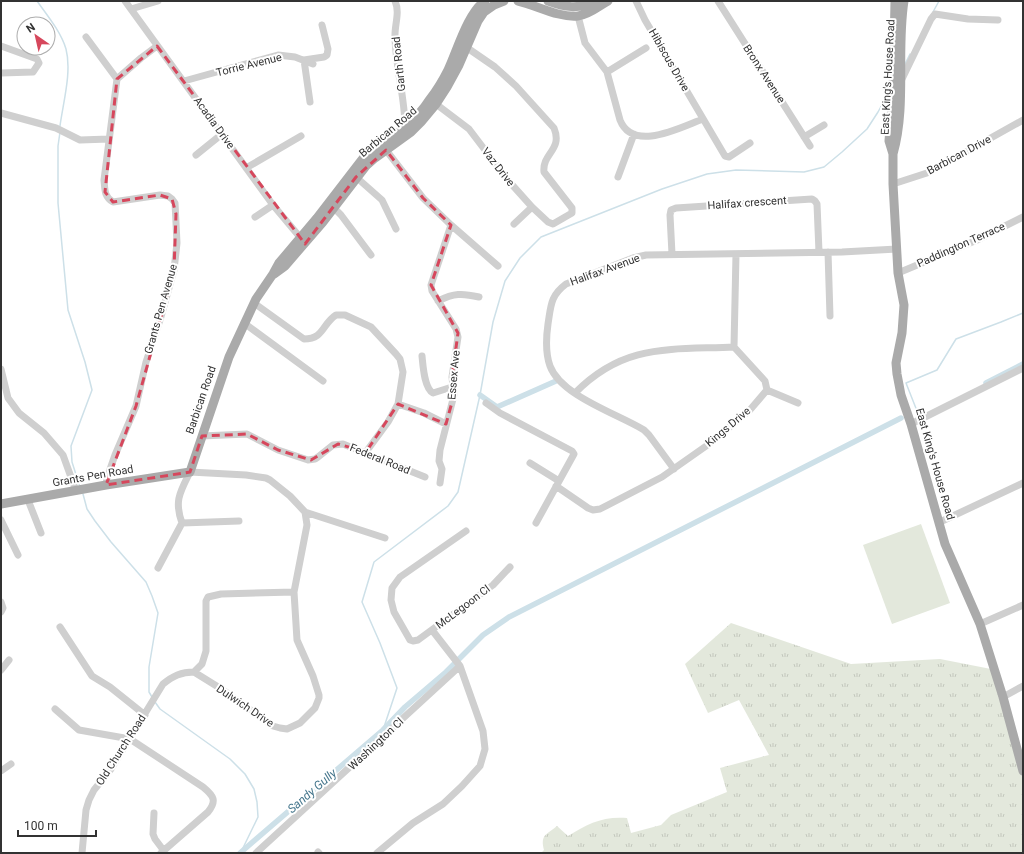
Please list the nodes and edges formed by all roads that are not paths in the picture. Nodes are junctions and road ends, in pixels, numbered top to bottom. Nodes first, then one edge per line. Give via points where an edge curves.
1 (125, 1) edge
2 (158, 1) edge
3 (395, 1) edge
4 (484, 1) edge
5 (504, 1) edge
6 (518, 1) edge
7 (548, 1) edge
8 (595, 1) edge
9 (608, 1) edge
10 (636, 1) edge
11 (718, 1) edge
12 (896, 1) edge
13 (904, 1) edge
14 (131, 9) junction
15 (578, 16) junction
16 (998, 20) dead end
17 (322, 25) dead end
18 (86, 37) dead end
19 (1, 46) edge
20 (157, 46) junction
21 (466, 47) junction
22 (646, 48) dead end
23 (304, 60) junction
24 (313, 64) dead end
25 (607, 72) junction
26 (1, 73) edge
27 (117, 79) junction
28 (901, 80) junction
29 (184, 81) junction
30 (310, 102) dead end
31 (436, 104) junction
32 (1, 113) edge
33 (703, 119) junction
34 (1023, 120) edge
35 (824, 125) dead end
36 (404, 127) junction
37 (222, 134) junction
38 (634, 134) junction
39 (301, 136) dead end
40 (804, 137) junction
41 (109, 139) junction
42 (750, 143) dead end
43 (810, 146) dead end
44 (386, 150) junction
45 (893, 154) junction
46 (196, 155) dead end
47 (246, 168) junction
48 (356, 177) junction
49 (618, 177) dead end
50 (893, 184) junction
51 (273, 205) junction
52 (532, 207) junction
53 (334, 208) junction
54 (255, 217) dead end
55 (1023, 217) edge
56 (514, 224) dead end
57 (451, 225) junction
58 (396, 230) dead end
59 (303, 241) junction
60 (897, 249) junction
61 (819, 252) junction
62 (828, 252) junction
63 (672, 254) junction
64 (736, 254) junction
65 (371, 255) dead end
66 (498, 266) dead end
67 (898, 273) junction
68 (479, 297) dead end
69 (438, 301) junction
70 (254, 303) junction
71 (830, 316) dead end
72 (244, 323) junction
73 (734, 347) junction
74 (422, 356) dead end
75 (1023, 368) edge
76 (1, 369) edge
77 (322, 381) dead end
78 (452, 387) junction
79 (767, 390) junction
80 (575, 393) junction
81 (486, 403) dead end
82 (798, 403) dead end
83 (398, 404) junction
84 (446, 424) junction
85 (911, 424) junction
86 (202, 436) junction
87 (366, 452) junction
88 (530, 463) dead end
89 (674, 469) junction
90 (190, 472) junction
91 (425, 477) dead end
92 (558, 483) junction
93 (440, 484) dead end
94 (1023, 484) edge
95 (106, 485) junction
96 (76, 491) junction
97 (28, 500) junction
98 (1, 504) edge
99 (305, 512) junction
100 (1, 520) edge
101 (239, 521) dead end
102 (940, 522) junction
103 (182, 523) junction
104 (536, 523) dead end
105 (466, 530) dead end
106 (41, 533) dead end
107 (384, 538) dead end
108 (18, 555) dead end
109 (510, 567) dead end
110 (158, 568) dead end
111 (294, 592) junction
112 (1, 602) edge
113 (1023, 605) edge
114 (1, 612) edge
115 (980, 624) junction
116 (60, 627) dead end
117 (432, 630) junction
118 (9, 660) dead end
119 (460, 666) junction
120 (1, 670) edge
121 (194, 672) junction
122 (1023, 686) edge
123 (1003, 697) junction
124 (55, 709) dead end
125 (145, 715) junction
126 (130, 740) junction
127 (1020, 746) edge
128 (11, 764) dead end
129 (1, 771) edge
130 (1023, 771) edge
131 (154, 813) dead end
132 (163, 852) edge
133 (82, 853) edge
134 (256, 853) edge
135 (377, 853) edge

1 - 14 street, Acadia Drive
2 - 14 street
3 - 36 street, Garth Road via 395,34 405,116
4 - 36 main road, Barbican Road via 469,19 441,84 419,114
5 - 21 main road, Barbican Road via 484,12
6 - 15 main road
7 - 8 main road via 575,8
9 - 15 main road
10 - 33 street, Hibiscus Drive
11 - 40 street, Bronx Avenue
12 - 45 main road, East King's House Road via 889,141
13 - 28 main road, East King's House Road
14 - 20 street, Acadia Drive
15 - 25 street via 586,43
16 - 28 street via 935,14
17 - 23 street via 327,55
18 - 27 street
19 - 26 street via 37,59 40,63 33,72
20 - 27 street
20 - 29 street, Acadia Drive
21 - 31 main road, Barbican Road via 450,82
21 - 52 street, Vaz Drive via 495,67 516,86 554,128 557,142 544,172 573,209 571,214 553,224
22 - 25 street
23 - 24 street, Torrie Avenue
23 - 29 street, Torrie Avenue via 278,55
23 - 30 street
25 - 38 street via 622,126
27 - 41 street, Grants Pen Avenue
28 - 45 main road, East King's House Road via 898,139
29 - 37 street, Acadia Drive
31 - 44 main road, Barbican Road via 411,132
31 - 52 street, Vaz Drive via 469,129
32 - 41 street via 59,130 80,140
33 - 38 street via 656,136
33 - 42 street, Hibiscus Drive via 725,156
34 - 50 street, Barbican Drive via 930,172
35 - 40 street
36 - 59 main road, Barbican Road via 364,157
37 - 46 street
37 - 47 street, Acadia Drive
38 - 49 street
39 - 47 street
40 - 43 street, Bronx Avenue
41 - 95 street, Grants Pen Avenue via 104,180 108,198 113,202 168,196 175,204 176,243 174,270 146,362 136,406 115,454
44 - 48 main road, Barbican Road
44 - 57 street via 423,198
45 - 50 main road, East King's House Road
47 - 51 street, Acadia Drive
48 - 53 main road, Barbican Road
48 - 58 street via 382,200
50 - 60 main road, East King's House Road
51 - 54 street
51 - 59 street, Acadia Drive
52 - 56 street
53 - 59 main road, Barbican Road
53 - 65 street
55 - 67 street, Paddington Terrace via 977,240
57 - 66 street
57 - 69 street, Essex Ave via 431,285
59 - 70 main road, Barbican Road via 285,266 273,274
60 - 62 street, Halifax Avenue
60 - 67 main road, East King's House Road
61 - 62 street, Halifax Avenue
61 - 63 street, Halifax crescent via 817,204 812,199 676,208 671,210 670,215
61 - 64 street, Halifax Avenue
62 - 71 street
63 - 64 street, Halifax Avenue
63 - 80 street, Halifax Avenue via 633,258 566,284 558,290 551,301 546,340 548,356 550,367 557,377
64 - 73 street
67 - 85 main road, East King's House Road via 904,305 896,363 901,395
68 - 69 street via 452,294
69 - 78 street, Essex Ave via 458,333
70 - 72 main road, Barbican Road
70 - 83 street via 304,338 310,339 320,333 336,315 344,315 371,327 400,359 403,372
72 - 77 street
72 - 86 main road, Barbican Road via 229,357
73 - 79 street via 765,381
73 - 80 street via 661,350 622,359 594,375
74 - 78 street via 429,390 433,393
75 - 85 street
76 - 96 street via 8,398 19,413 44,433 63,455
78 - 84 street, Essex Ave via 454,395
79 - 82 street
79 - 89 street, Kings Drive via 723,433
80 - 89 street, Halifax Avenue via 644,430
81 - 92 street via 572,451 573,458
83 - 84 street
83 - 87 street
84 - 93 street, Essex Ave via 440,450
85 - 102 main road, East King's House Road
86 - 87 street, Federal Road via 246,434 278,450 308,460 315,459 338,444
86 - 90 main road, Barbican Road
87 - 91 street, Federal Road
88 - 92 street, Kings Drive
89 - 92 street, Kings Drive via 627,496 593,510
90 - 95 main road, Grants Pen Road
90 - 99 street via 266,478 290,496
90 - 103 street via 178,501
92 - 104 street
94 - 102 street
95 - 96 main road, Grants Pen Road
96 - 97 main road, Grants Pen Road
97 - 98 main road, Grants Pen Road
97 - 106 street
99 - 107 street
99 - 111 street, Dulwich Drive via 307,525
100 - 108 street
101 - 103 street
102 - 115 main road, East King's House Road via 957,574
103 - 110 street
105 - 117 street, McLegoon Cl via 400,577 392,588 394,612 408,638 418,640
109 - 117 street, McLegoon Cl via 493,585
111 - 121 street via 221,594 208,597 206,651 202,664
111 - 121 street, Dulwich Drive via 297,640 319,695 315,708 300,723 287,729 273,726
112 - 114 street
113 - 115 street
115 - 123 main road, East King's House Road
116 - 125 street via 92,676
117 - 119 street
118 - 120 street
119 - 134 street, Washington Cl
119 - 135 street via 483,731 483,760 477,770 443,804 413,823
121 - 125 street, Old Church Road via 182,672 163,684
122 - 123 street
123 - 127 main road, East King's House Road
124 - 126 street via 79,730
125 - 126 street, Old Church Road
126 - 132 street via 204,787 214,801 208,812
126 - 133 street, Old Church Road via 89,800
127 - 130 main road, East King's House Road
128 - 129 street
131 - 132 street via 153,834

